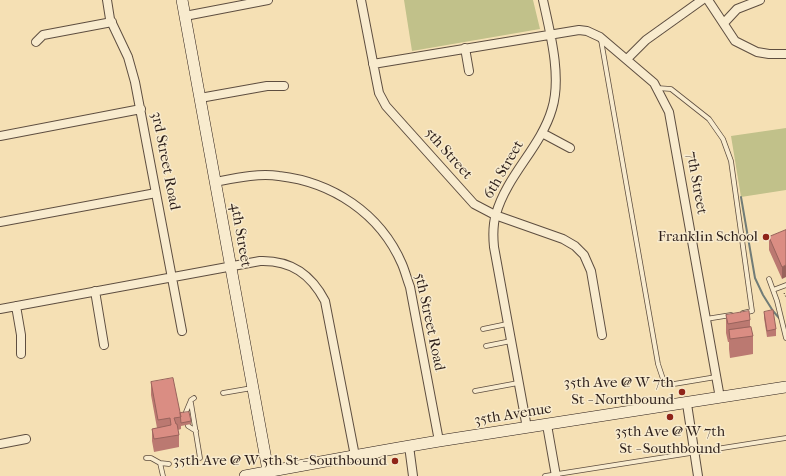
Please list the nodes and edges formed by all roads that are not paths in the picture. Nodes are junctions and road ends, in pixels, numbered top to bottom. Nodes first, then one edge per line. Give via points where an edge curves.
1 (107, 0) edge
2 (182, 0) edge
3 (268, 0) edge
4 (362, 0) edge
5 (543, 0) edge
6 (702, 0) edge
7 (708, 0) edge
8 (759, 0) edge
9 (185, 16) junction
10 (112, 22) junction
11 (724, 23) junction
12 (549, 34) junction
13 (600, 37) junction
14 (36, 42) dead end
15 (465, 48) junction
16 (786, 54) edge
17 (627, 59) junction
18 (373, 64) junction
19 (469, 71) dead end
20 (284, 86) dead end
21 (657, 88) junction
22 (200, 98) junction
23 (141, 110) junction
24 (542, 133) junction
25 (0, 136) edge
26 (570, 148) dead end
27 (215, 182) junction
28 (156, 193) junction
29 (495, 215) junction
30 (0, 222) edge
31 (230, 266) junction
32 (172, 277) junction
33 (769, 278) dead end
34 (786, 285) edge
35 (773, 290) junction
36 (94, 291) junction
37 (16, 306) junction
38 (0, 309) edge
39 (706, 319) junction
40 (508, 324) junction
41 (483, 329) dead end
42 (182, 331) dead end
43 (602, 335) dead end
44 (786, 338) edge
45 (511, 342) junction
46 (104, 345) dead end
47 (486, 346) dead end
48 (21, 354) dead end
49 (716, 377) junction
50 (518, 383) junction
51 (786, 387) edge
52 (252, 388) junction
53 (475, 391) dead end
54 (223, 393) dead end
55 (194, 398) dead end
56 (720, 398) junction
57 (191, 403) junction
58 (687, 404) junction
59 (548, 425) junction
60 (527, 428) junction
61 (196, 431) junction
62 (786, 438) edge
63 (26, 439) dead end
64 (439, 441) junction
65 (0, 444) edge
66 (409, 446) junction
67 (694, 453) junction
68 (355, 456) junction
69 (146, 458) dead end
70 (200, 458) dead end
71 (160, 463) junction
72 (170, 464) dead end
73 (268, 474) edge
74 (556, 475) edge
75 (163, 476) edge
76 (245, 476) edge
77 (413, 476) edge
78 (545, 476) edge
79 (698, 476) edge

1 - 10 street, 3rd Street Road
2 - 9 main road, 4th Street
3 - 9 street
4 - 18 street, 5th Street
5 - 12 street, 6th Street
6 - 17 street via 646,40
7 - 11 street
8 - 11 street via 737,9
9 - 22 main road, 4th Street
10 - 14 street via 43,35
10 - 23 street, 3rd Street Road via 128,57
11 - 16 street via 735,40 757,52
12 - 13 street, 7th Street via 579,30
12 - 15 street
12 - 24 street, 6th Street via 556,84 552,108
13 - 17 street, 7th Street
13 - 49 lane via 658,364 663,379 674,384
15 - 18 street
15 - 19 street
17 - 21 street, 7th Street
18 - 29 street, 5th Street via 379,93 386,106 474,204
20 - 22 street via 267,86
21 - 39 street, 7th Street via 668,112
21 - 39 lane via 671,89 709,119 723,139 731,161 752,311
22 - 27 main road, 4th Street
23 - 25 street
23 - 28 street, 3rd Street Road
24 - 26 street
24 - 29 street, 6th Street via 506,189
27 - 31 main road, 4th Street
27 - 64 street, 5th Street Road via 253,176 278,176 308,181 346,198 371,218 391,244 410,287
28 - 30 street
28 - 32 street, 3rd Street Road
29 - 40 street, 6th Street via 494,247
29 - 43 street, 5th Street via 563,239 584,255 591,272
31 - 32 street
31 - 52 main road, 4th Street
31 - 68 street via 260,261 280,262 304,273 319,289 327,307
32 - 36 street
32 - 42 street, 3rd Street Road
33 - 35 lane
34 - 35 lane
35 - 44 lane
36 - 37 street
36 - 46 street
37 - 38 street
37 - 48 street
39 - 49 street, 7th Street
40 - 41 lane
40 - 45 street, 6th Street
45 - 47 lane
45 - 50 street, 6th Street
49 - 56 street, 7th Street
50 - 53 lane
50 - 60 street, 6th Street
51 - 56 main road, 35th Avenue
52 - 54 lane
52 - 73 main road, 4th Street
55 - 57 lane
56 - 58 main road, 35th Avenue
57 - 61 lane
57 - 61 lane via 186,412 187,420 190,428
58 - 59 main road, 35th Avenue
58 - 67 street
59 - 60 main road, 35th Avenue
59 - 74 street
60 - 64 main road, 35th Avenue
61 - 70 lane
62 - 67 lane
63 - 65 street
64 - 66 main road, 35th Avenue
66 - 68 main road, 35th Avenue
66 - 77 street
67 - 74 lane
67 - 79 street
68 - 73 main road, 35th Avenue
69 - 71 lane
71 - 72 lane
71 - 75 lane
73 - 76 main road, 35th Avenue
74 - 78 lane

